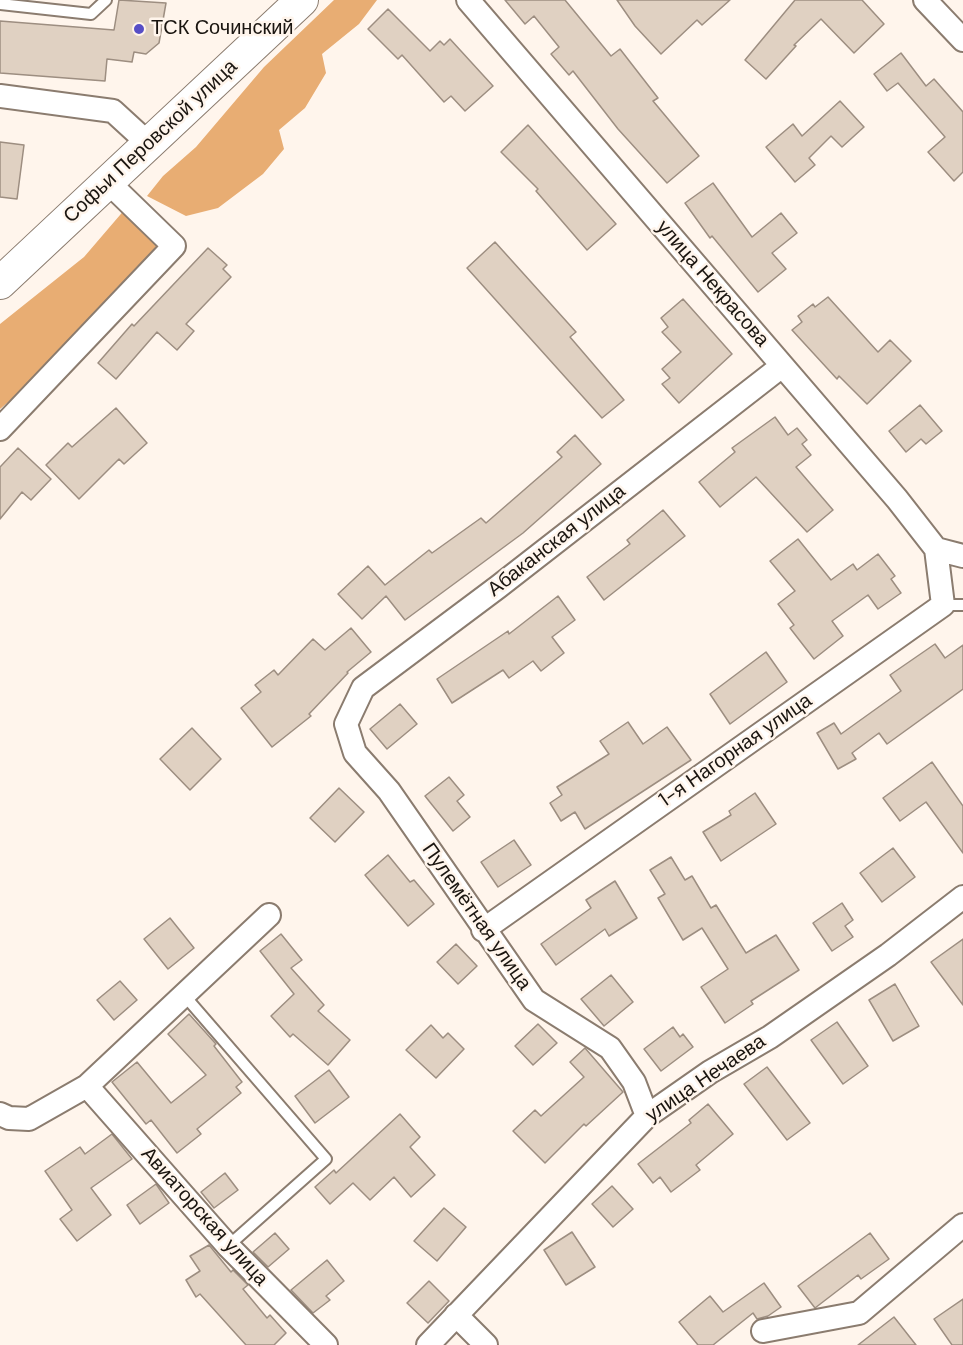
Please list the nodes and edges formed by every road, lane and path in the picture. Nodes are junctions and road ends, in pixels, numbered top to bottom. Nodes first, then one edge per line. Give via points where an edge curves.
1 (106, 0) edge
2 (302, 0) edge
3 (468, 0) edge
4 (925, 0) edge
5 (0, 4) edge
6 (963, 40) edge
7 (0, 96) edge
8 (149, 144) junction
9 (108, 182) junction
10 (0, 283) edge
11 (782, 366) junction
12 (0, 429) edge
13 (936, 549) junction
14 (963, 556) edge
15 (953, 605) edge
16 (346, 724) joint
17 (963, 897) edge
18 (269, 915) dead end
19 (483, 930) junction
20 (184, 995) junction
21 (87, 1086) junction
22 (0, 1114) edge
23 (647, 1116) junction
24 (963, 1225) edge
25 (228, 1246) junction
26 (456, 1314) junction
27 (763, 1331) dead end
28 (326, 1345) edge
29 (428, 1345) edge
30 (486, 1345) edge

1 - 5 lane via 91,14
2 - 8 main road, Софьи Перовской улица
3 - 11 street, улица Некрасова
4 - 6 street
7 - 8 street via 113,111
8 - 9 main road, Софьи Перовской улица
9 - 10 main road, Софьи Перовской улица
9 - 12 street via 174,246
11 - 13 street, улица Некрасова
11 - 16 street, Абаканская улица via 363,688
13 - 14 street
13 - 15 street, 1-я Нагорная улица
15 - 19 street, 1-я Нагорная улица
16 - 19 street, Пулемётная улица via 355,753 389,792
17 - 23 street, улица Нечаева via 870,968
18 - 20 street
19 - 23 street, Пулемётная улица via 534,1000 610,1048 634,1082
20 - 21 street
20 - 25 lane via 326,1159
21 - 22 street via 29,1119
21 - 25 street, Авиаторская улица
23 - 26 street, улица Нечаева
24 - 27 street via 859,1313
25 - 28 street, Авиаторская улица
26 - 29 street, улица Нечаева
26 - 30 street

